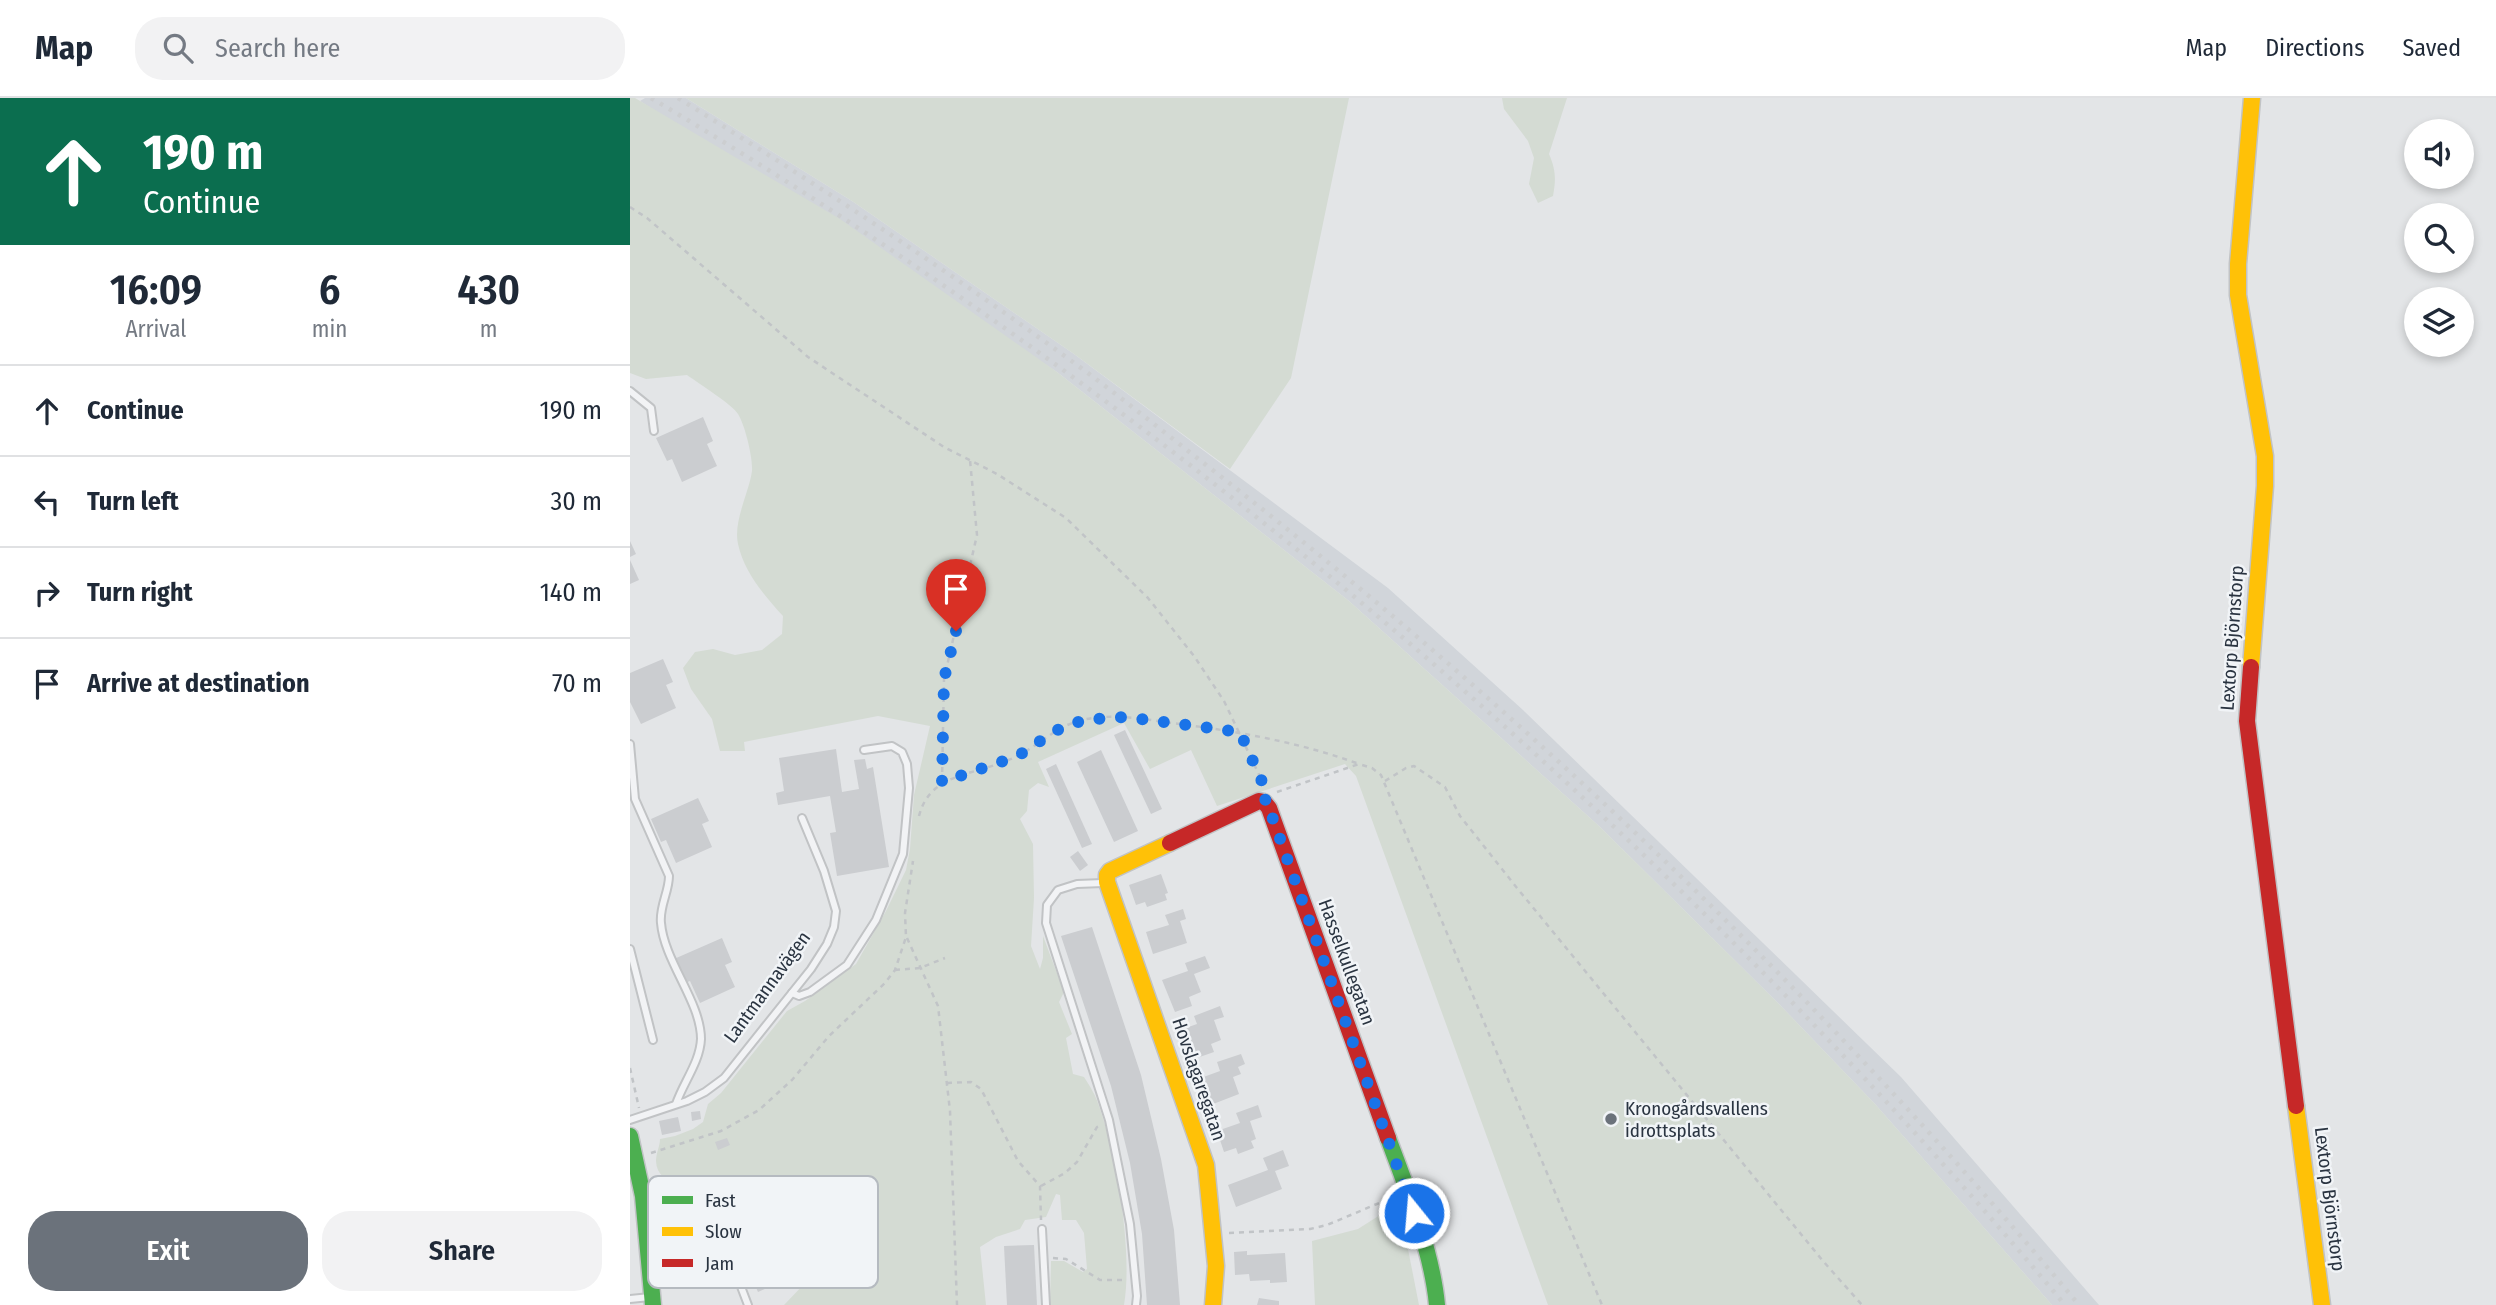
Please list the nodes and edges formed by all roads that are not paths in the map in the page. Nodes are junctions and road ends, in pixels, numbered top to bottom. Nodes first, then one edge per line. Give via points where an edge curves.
1 (2252, 98) edge
2 (630, 391) edge
3 (654, 430) dead end
4 (630, 744) edge
5 (864, 750) dead end
6 (802, 818) dead end
7 (1107, 878) junction
8 (630, 949) edge
9 (792, 993) junction
10 (653, 1040) dead end
11 (676, 1104) junction
12 (630, 1120) edge
13 (630, 1136) edge
14 (643, 1196) junction
15 (648, 1196) edge
16 (1042, 1229) road end
17 (648, 1254) edge
18 (742, 1288) edge
19 (630, 1299) edge
20 (652, 1301) edge
21 (748, 1305) edge
22 (1046, 1305) edge
23 (1136, 1305) edge
24 (1213, 1305) edge
25 (1437, 1305) edge
26 (2322, 1305) edge

1 - 26 street, Lextorp Björnstorp via 2238,295 2265,456 2265,486 2247,721
2 - 3 lane via 650,408
4 - 11 lane via 635,799 669,876 661,911 665,940 699,1024 698,1054
5 - 9 lane via 892,746 902,752 907,764 903,854 876,920 847,965 810,992
6 - 9 lane, Lantmannavägen via 836,911 827,944
7 - 23 lane via 1058,890 1047,905 1046,923 1109,1119 1130,1224
7 - 24 street, Hovslagaregatan via 1206,1166 1215,1234
7 - 25 street, Hasselkullegatan via 1110,871 1266,798 1407,1189
8 - 10 lane
9 - 11 lane, Lantmannavägen via 724,1078
11 - 12 lane, Lantmannavägen
13 - 14 street
14 - 15 lane
14 - 17 street
16 - 22 lane
18 - 21 lane
19 - 20 lane

